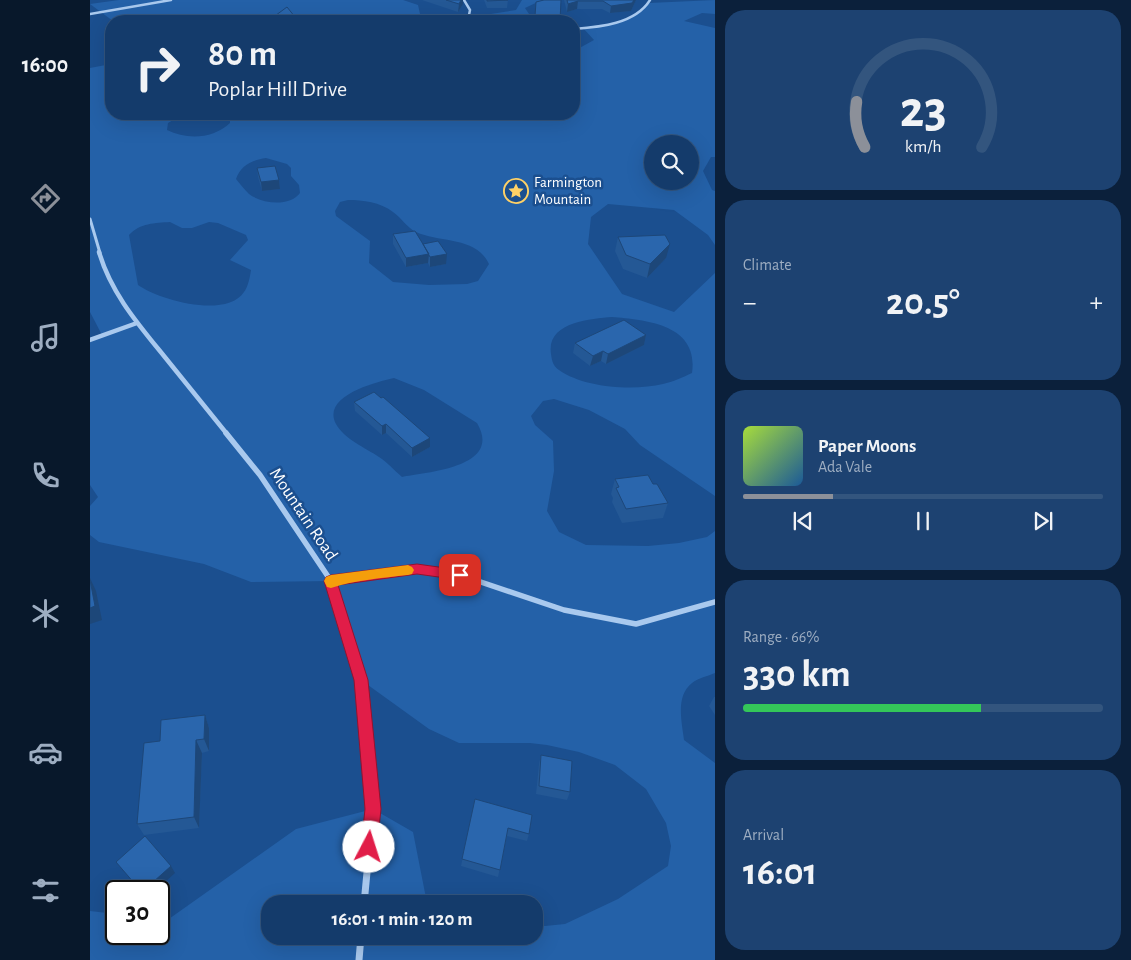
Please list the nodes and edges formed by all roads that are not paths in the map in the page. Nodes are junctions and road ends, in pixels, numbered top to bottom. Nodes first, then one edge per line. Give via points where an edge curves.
1 (170, 0) edge
2 (464, 0) edge
3 (650, 0) edge
4 (90, 14) edge
5 (468, 15) edge
6 (580, 28) edge
7 (90, 219) edge
8 (137, 323) junction
9 (90, 340) edge
10 (331, 581) junction
11 (715, 602) edge
12 (365, 895) edge
13 (360, 945) edge
14 (359, 960) edge

1 - 4 street
2 - 5 street via 470,10
3 - 6 street via 644,9 625,19
7 - 8 street, Mountain Road via 104,268 116,294
8 - 9 street
8 - 10 street, Mountain Road via 260,475
10 - 11 street via 417,569 460,575 564,610 636,624
10 - 12 street, Mountain Road via 361,680 373,809
13 - 14 street

